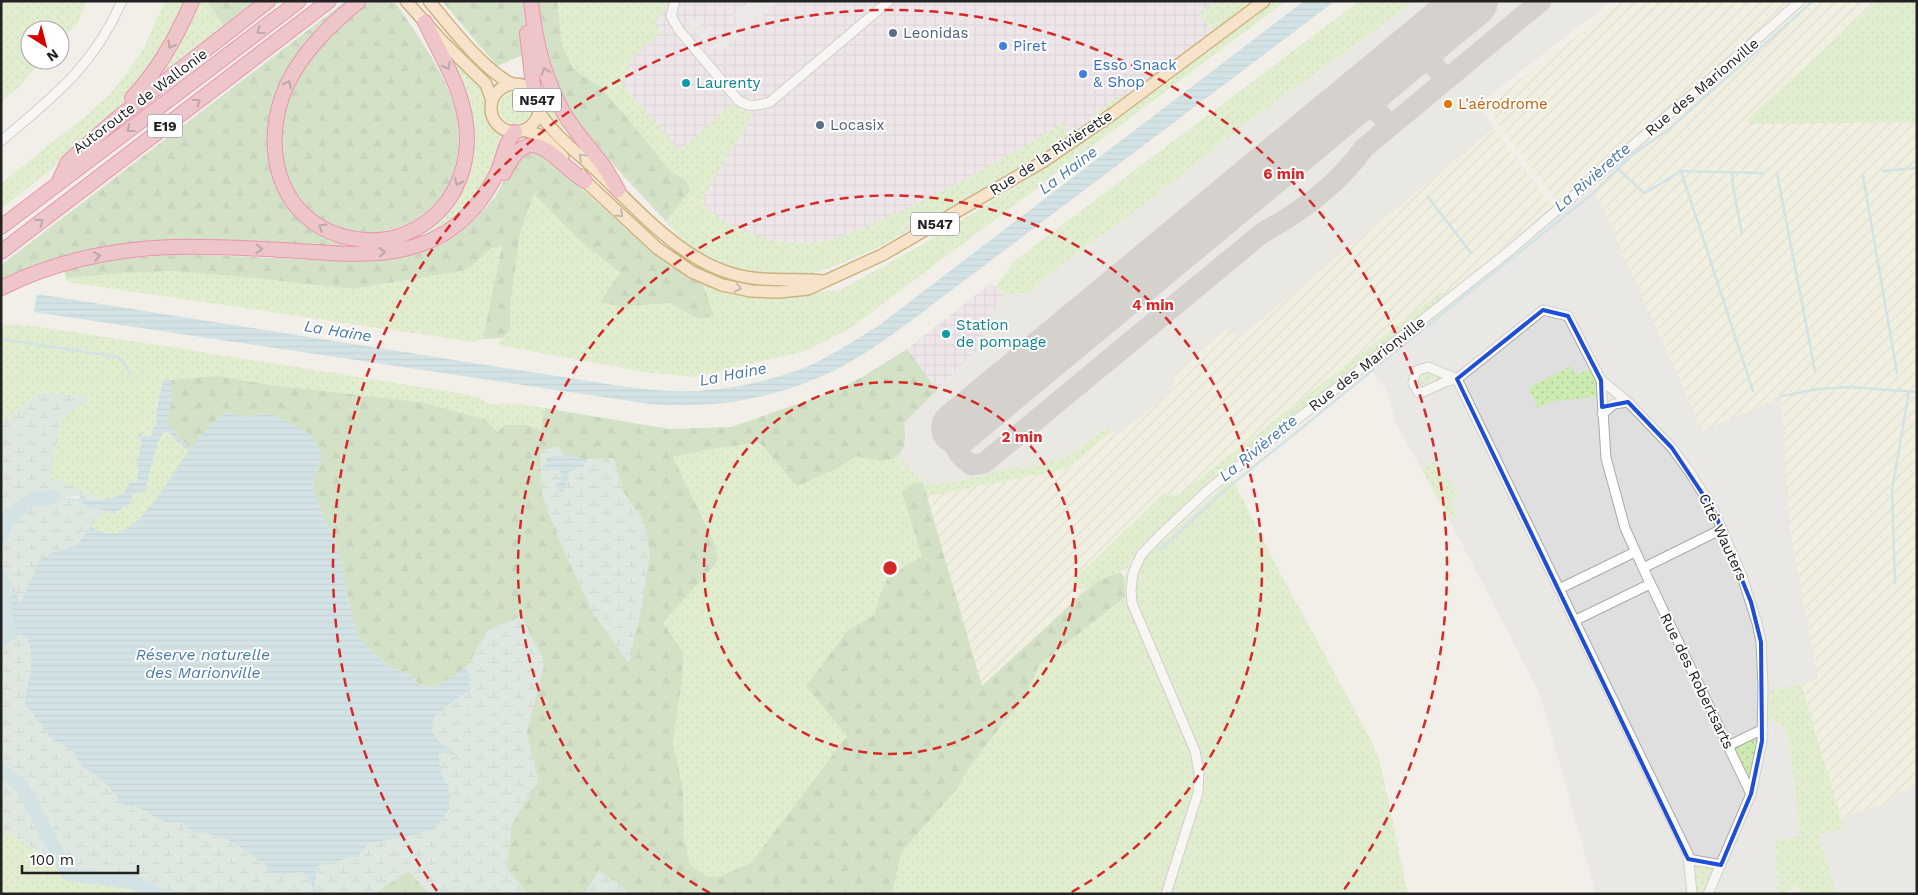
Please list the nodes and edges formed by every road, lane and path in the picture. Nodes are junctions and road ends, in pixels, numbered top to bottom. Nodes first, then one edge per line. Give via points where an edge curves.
1 (122, 1) edge
2 (192, 1) edge
3 (268, 1) edge
4 (299, 1) edge
5 (329, 1) edge
6 (359, 1) edge
7 (406, 1) edge
8 (429, 1) edge
9 (526, 1) edge
10 (531, 1) edge
11 (675, 1) edge
12 (889, 1) edge
13 (1264, 1) edge
14 (1800, 1) edge
15 (424, 22) junction
16 (512, 84) junction
17 (534, 94) junction
18 (492, 101) junction
19 (538, 110) junction
20 (114, 120) junction
21 (519, 131) junction
22 (1, 140) edge
23 (585, 181) junction
24 (58, 184) junction
25 (618, 190) junction
26 (484, 194) junction
27 (1, 227) edge
28 (1, 252) edge
29 (824, 281) junction
30 (1, 288) edge
31 (1600, 380) junction
32 (1628, 402) junction
33 (1602, 414) junction
34 (1722, 530) junction
35 (1635, 552) junction
36 (1643, 568) junction
37 (1650, 584) junction
38 (1559, 589) junction
39 (1574, 621) junction
40 (1763, 729) junction
41 (1728, 746) junction
42 (1751, 794) junction
43 (1688, 859) junction
44 (1721, 865) junction
45 (1166, 894) edge
46 (1692, 894) edge
47 (1708, 894) edge

1 - 22 street via 99,45 77,74
2 -> 20 highway via 162,60
3 - 20 highway
4 -> 24 highway, Autoroute de Wallonie / E19
28 -> 5 highway, E19
15 -> 6 highway via 453,78 464,109 467,139 460,178 441,209 407,233 373,240 338,235 312,220 290,197 278,170 274,132 282,96 298,65 323,34
7 - 15 main road, N547
8 - 16 main road, N547 via 490,69
9 - 17 highway
25 -> 10 highway via 556,98 542,63
11 - 12 street via 671,16 679,30 738,100 746,106 756,107 770,102
13 - 29 main road, Rue de la Rivièrette / N547 via 1044,161 882,255
14 - 45 street, Rue des Marionville via 1508,252 1223,478 1141,555 1132,582 1132,603 1194,751 1199,771 1196,805
15 - 18 main road, N547 via 486,84
16 - 17 main road, N547 via 527,87
16 - 18 main road, N547 via 500,89
17 - 19 main road, N547
18 - 21 main road, N547 via 495,121 504,129
19 - 21 main road, N547 via 533,123
25 -> 19 main road, N547 via 549,126
20 - 24 highway via 68,162
21 - 23 main road, N547 via 542,136
21 - 26 highway via 506,144 497,172
23 - 26 highway via 546,149 530,145 515,153 503,175
23 -> 29 main road, N547 via 657,248 680,266 709,280 736,288 779,292 808,290
24 - 27 highway, Autoroute de Wallonie / E19
25 - 29 main road, N547 via 684,250 719,270 761,280
30 -> 26 highway via 74,260 144,249 231,248 344,255 401,250 428,241 454,226
31 - 32 street, Cité Wauters
31 - 33 street, Rue des Robertsarts
31 - 38 street, Cité Wauters via 1570,319 1546,310 1457,379
32 - 33 street via 1614,404
32 - 34 street, Cité Wauters via 1690,471
33 - 35 street, Rue des Robertsarts via 1606,458
34 - 36 street
34 - 40 street, Cité Wauters via 1751,602 1761,642
35 - 36 street, Rue des Robertsarts
35 - 38 street
36 - 37 street, Rue des Robertsarts
37 - 39 street
37 - 41 street, Rue des Robertsarts
38 - 39 street, Cité Wauters
39 - 43 street, Cité Wauters
40 - 41 street
40 - 42 street, Cité Wauters
41 - 42 street, Rue des Robertsarts
42 - 44 street, Cité Wauters
43 - 44 street
43 - 46 street, Cité Wauters
44 - 47 street, Cité Wauters

